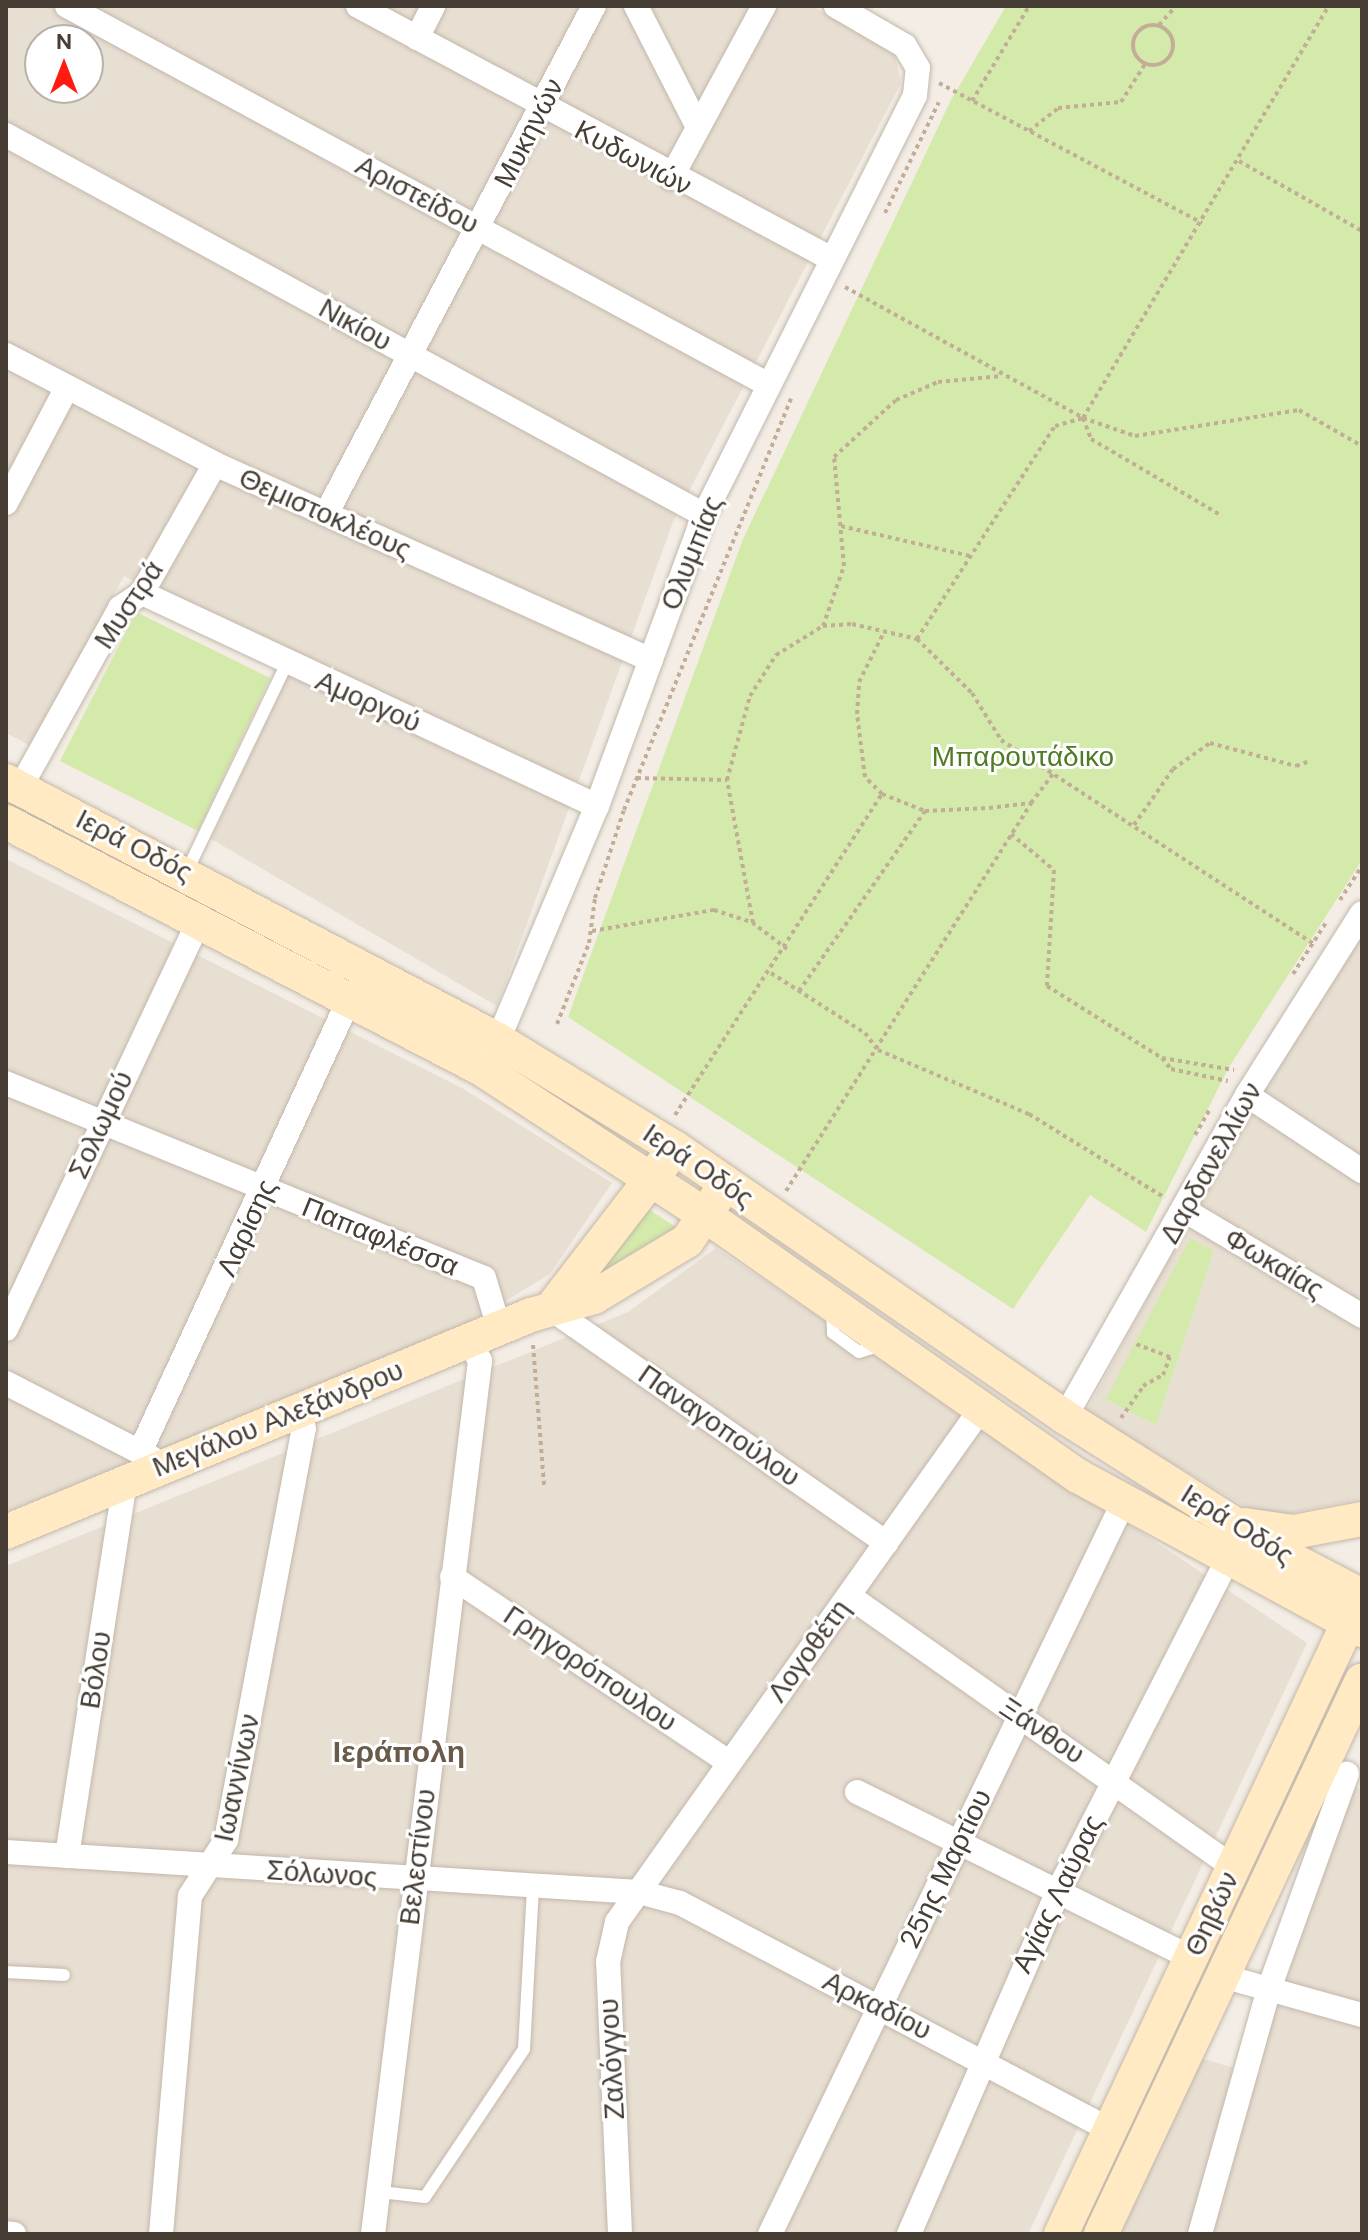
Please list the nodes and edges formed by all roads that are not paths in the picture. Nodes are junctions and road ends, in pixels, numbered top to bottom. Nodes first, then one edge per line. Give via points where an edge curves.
1 (67, 6) edge
2 (358, 6) edge
3 (433, 6) edge
4 (594, 6) edge
5 (636, 6) edge
6 (764, 6) edge
7 (836, 6) edge
8 (103, 15) edge
9 (417, 38) junction
10 (540, 109) junction
11 (697, 125) junction
12 (6, 135) edge
13 (671, 178) junction
14 (481, 229) junction
15 (828, 257) junction
16 (6, 355) edge
17 (412, 356) junction
18 (767, 384) junction
19 (66, 389) junction
20 (215, 464) junction
21 (6, 503) edge
22 (326, 514) junction
23 (704, 515) junction
24 (142, 593) junction
25 (651, 660) junction
26 (286, 665) junction
27 (13, 784) edge
28 (597, 806) junction
29 (9, 830) edge
30 (186, 873) junction
31 (1362, 913) edge
32 (198, 923) junction
33 (348, 1001) junction
34 (498, 1040) junction
35 (6, 1083) edge
36 (1237, 1088) junction
37 (101, 1122) junction
38 (674, 1133) junction
39 (1362, 1171) edge
40 (652, 1179) junction
41 (726, 1184) junction
42 (265, 1191) junction
43 (1186, 1211) junction
44 (705, 1215) junction
45 (541, 1312) junction
46 (1362, 1316) edge
47 (6, 1329) edge
48 (484, 1334) junction
49 (6, 1383) edge
50 (300, 1410) junction
51 (980, 1410) junction
52 (1065, 1417) junction
53 (153, 1459) junction
54 (125, 1483) junction
55 (1123, 1503) junction
56 (1362, 1519) edge
57 (1235, 1523) junction
58 (6, 1532) edge
59 (887, 1543) junction
60 (1226, 1562) junction
61 (452, 1577) junction
62 (849, 1596) junction
63 (1359, 1608) edge
64 (1362, 1680) edge
65 (1020, 1716) junction
66 (727, 1761) junction
67 (1343, 1772) edge
68 (1113, 1779) junction
69 (857, 1792) dead end
70 (960, 1841) junction
71 (6, 1852) edge
72 (67, 1856) junction
73 (211, 1867) junction
74 (1234, 1868) junction
75 (415, 1880) junction
76 (533, 1890) junction
77 (1058, 1891) junction
78 (639, 1892) junction
79 (1191, 1958) junction
80 (6, 1972) edge
81 (64, 1975) dead end
82 (1222, 1976) junction
83 (1269, 1989) junction
84 (879, 2007) junction
85 (1362, 2015) edge
86 (980, 2059) junction
87 (1110, 2130) junction
88 (380, 2192) junction
89 (6, 2233) edge
90 (14, 2234) edge
91 (161, 2234) edge
92 (373, 2234) edge
93 (620, 2234) edge
94 (770, 2234) edge
95 (909, 2234) edge
96 (1061, 2234) edge
97 (1101, 2234) edge
98 (1200, 2234) edge

1 - 8 street, Αριστείδου
2 - 9 street, Κυδωνιών
3 - 9 street
4 - 10 street, Μυκηνών
5 - 11 street
6 - 11 street
7 - 15 street, Ολυμπίας via 905,46 928,82
8 - 14 street, Αριστείδου
9 - 10 street, Κυδωνιών
10 - 13 street, Κυδωνιών
10 - 14 street, Μυκηνών
11 - 13 street
12 - 17 street, Νικίου
13 - 15 street, Κυδωνιών
14 - 17 street, Μυκηνών
14 - 18 street, Αριστείδου
15 - 18 street, Ολυμπίας
16 - 19 street, Θεμιστοκλέους
17 - 22 street, Μυκηνών
17 - 23 street, Νικίου
18 - 23 street, Ολυμπίας
19 - 20 street, Θεμιστοκλέους
19 - 21 street
20 - 22 street, Θεμιστοκλέους
20 - 24 street, Μυστρά
22 - 25 street, Θεμιστοκλέους
23 - 25 street, Ολυμπίας
24 - 26 street, Αμοργού
24 - 27 street, Μυστρά via 120,608
25 - 28 street, Ολυμπίας
26 - 28 street, Αμοργού
26 - 30 lane
27 - 30 main road, Ιερά Οδός
28 - 34 street, Ολυμπίας
29 - 32 main road, Ιερά Οδός
30 - 34 main road, Ιερά Οδός
31 - 36 street, Δαρδανελλίων
32 - 33 main road, Ιερά Οδός
32 - 37 street, Σολωμού
33 - 40 main road, Ιερά Οδός via 482,1069
33 - 42 street, Λαρίσης
34 - 38 main road, Ιερά Οδός
35 - 37 street, Παπαφλέσσα
36 - 39 street
36 - 43 street, Δαρδανελλίων
37 - 42 street, Παπαφλέσσα
37 - 47 street, Σολωμού
38 - 40 main road
38 - 41 main road, Ιερά Οδός
40 - 44 main road, Ιερά Οδός
40 - 45 main road
41 - 44 main road, Μεγάλου Αλεξάνδρου
41 - 52 main road, Ιερά Οδός
42 - 48 street, Παπαφλέσσα via 484,1278
42 - 53 street, Λαρίσης
43 - 46 street, Φωκαίας
43 - 52 street, Δαρδανελλίων
44 - 45 main road, Μεγάλου Αλεξάνδρου via 687,1241 610,1289
44 - 51 main road, Ιερά Οδός
45 - 48 main road, Μεγάλου Αλεξάνδρου
45 - 59 street, Παναγοπούλου
48 - 50 main road, Μεγάλου Αλεξάνδρου
48 - 61 street, Βελεστίνου
49 - 53 street
50 - 53 main road, Μεγάλου Αλεξάνδρου
50 - 73 street, Ιωαννίνων via 304,1429 229,1825
51 - 55 main road, Ιερά Οδός
51 - 59 street, Λογοθέτη
52 - 57 main road, Ιερά Οδός
53 - 54 main road, Μεγάλου Αλεξάνδρου
54 - 58 main road, Μεγάλου Αλεξάνδρου
54 - 72 street, Βόλου
55 - 60 main road, Ιερά Οδός
55 - 65 street, 25ης Μαρτίου
56 - 57 main road via 1293,1532
57 - 63 main road, Ιερά Οδός
59 - 62 street, Λογοθέτη
60 - 63 main road, Ιερά Οδός
60 - 68 street, Αγίας Λαύρας
61 - 66 street, Γρηγορόπουλου
61 - 75 street, Βελεστίνου
62 - 65 street, Ξάνθου
62 - 66 street, Λογοθέτη
63 - 74 main road, Θηβών
64 - 67 main road, Θηβών
65 - 68 street, Ξάνθου
65 - 70 street, 25ης Μαρτίου
66 - 78 street, Λογοθέτη
67 - 82 main road, Θηβών
67 - 83 street
68 - 74 street, Ξάνθου
68 - 77 street, Αγίας Λαύρας
69 - 70 street
70 - 77 street
70 - 84 street, 25ης Μαρτίου
71 - 72 street, Σόλωνος
72 - 73 street, Σόλωνος
73 - 75 street, Σόλωνος
73 - 91 street, Ιωαννίνων via 195,1878 190,1896
74 - 79 main road, Θηβών
75 - 76 street, Σόλωνος
75 - 88 street, Βελεστίνου
76 - 78 street, Σόλωνος
76 - 88 lane via 524,2049 425,2197
77 - 79 street
77 - 86 street, Αγίας Λαύρας
78 - 84 street, Αρκαδίου via 680,1903
78 - 93 street, Ζαλόγγου via 617,1922 608,1962
79 - 87 main road, Θηβών
80 - 81 lane
82 - 83 street
82 - 97 main road, Θηβών
83 - 85 street
83 - 98 street
84 - 86 street, Αρκαδίου
84 - 94 street, 25ης Μαρτίου
86 - 87 street, Αρκαδίου
86 - 95 street, Αγίας Λαύρας
87 - 96 main road, Θηβών
88 - 92 street, Βελεστίνου
89 - 90 street

